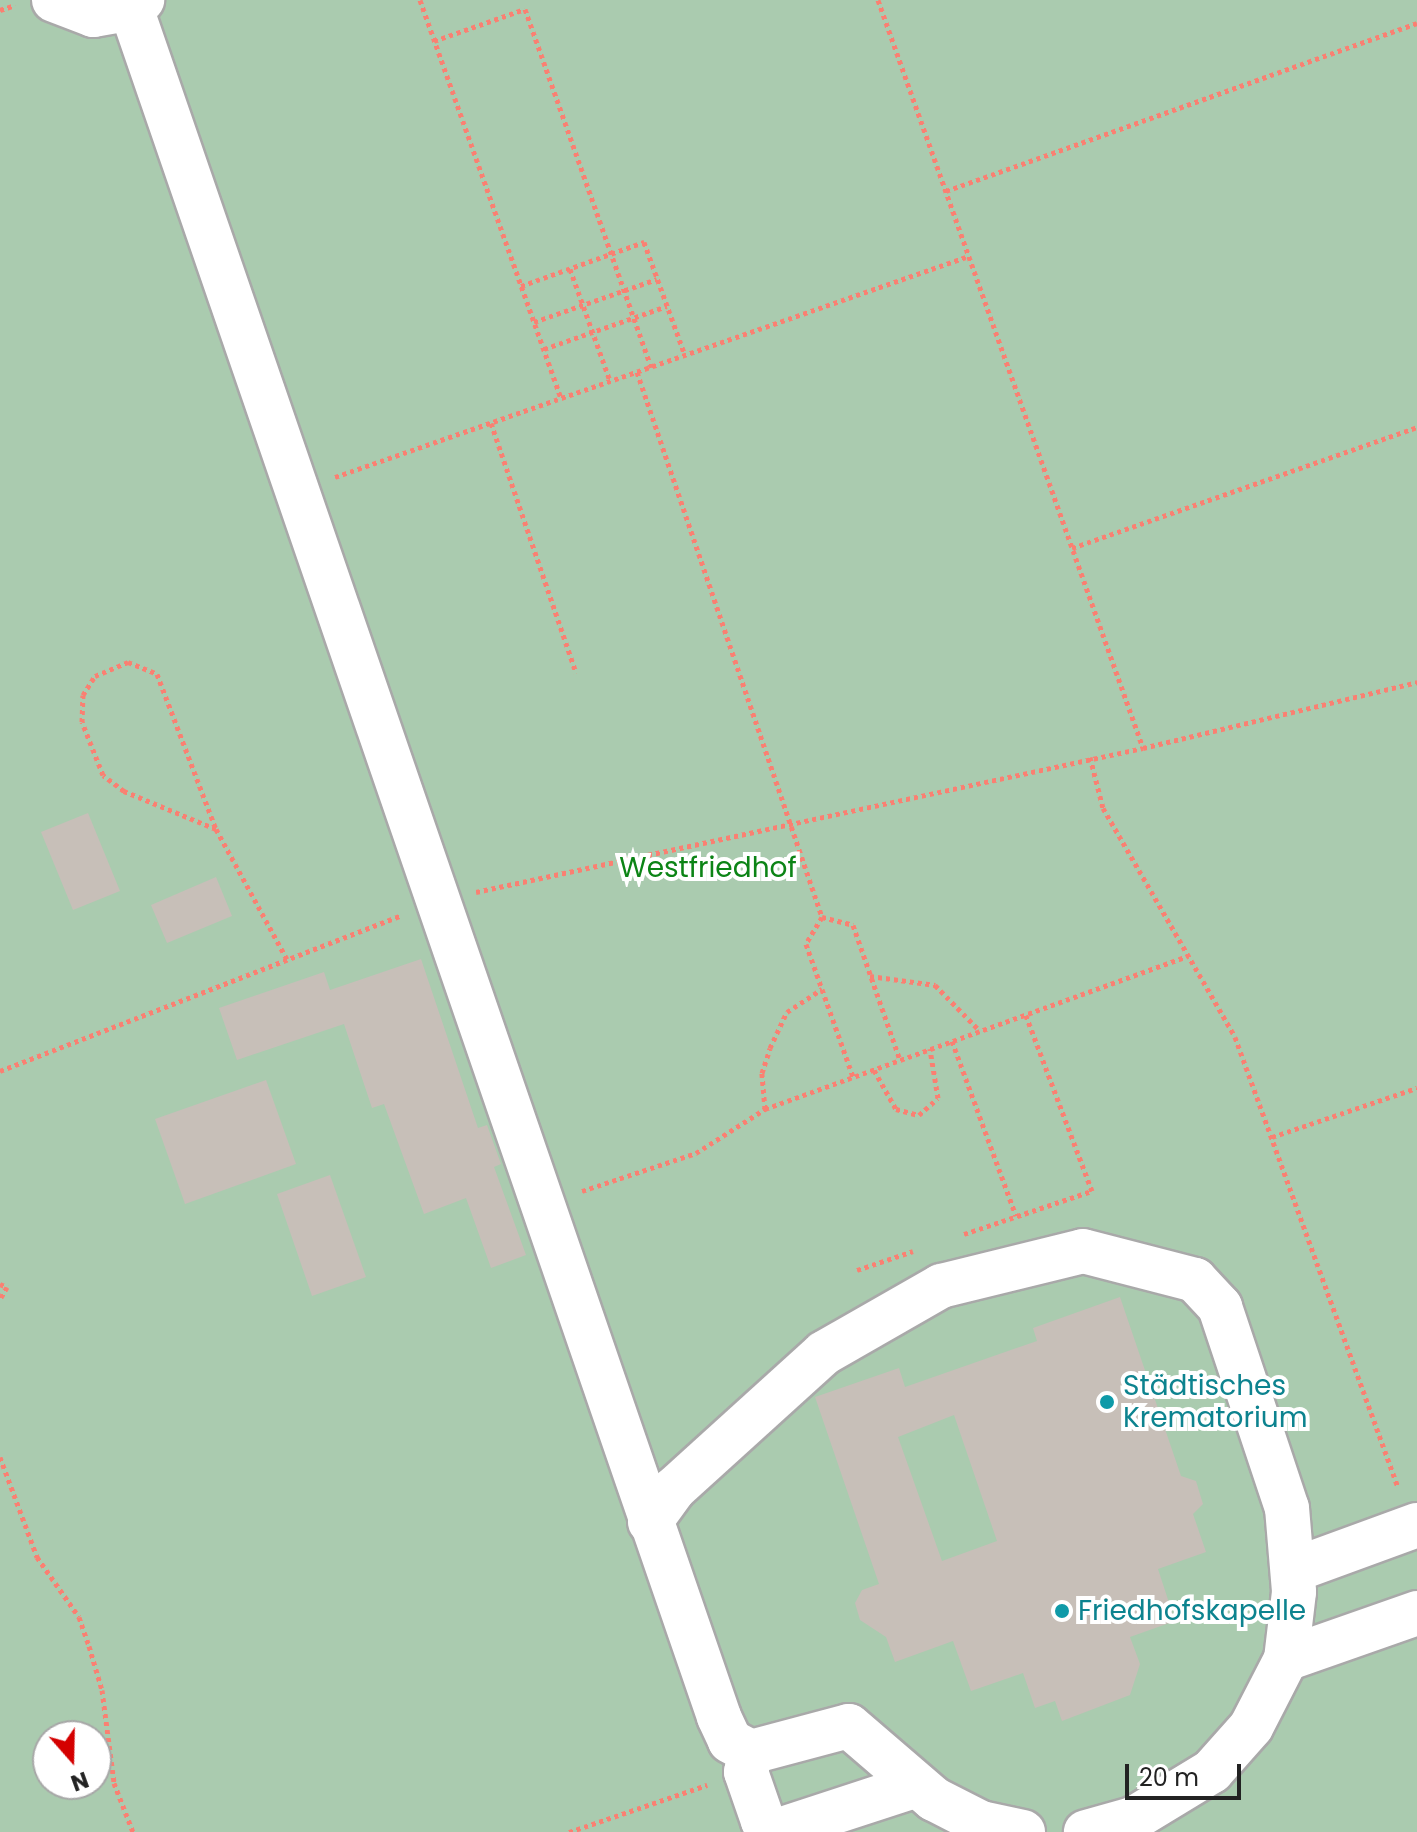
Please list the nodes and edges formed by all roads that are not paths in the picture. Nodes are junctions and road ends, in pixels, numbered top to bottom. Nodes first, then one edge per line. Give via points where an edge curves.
1 (54, 0) edge
2 (136, 4) edge
3 (650, 1522) junction
4 (1414, 1526) edge
5 (1294, 1570) junction
6 (1417, 1613) edge
7 (1286, 1659) junction
8 (748, 1762) junction
9 (917, 1785) junction
10 (979, 1828) edge
11 (1023, 1832) edge
12 (1086, 1832) edge

1 - 2 street via 93,15
2 - 3 street
3 - 5 street via 674,1489 834,1346 952,1282 1094,1252 1195,1280 1216,1300 1287,1508
3 - 8 street via 722,1727
4 - 5 street
5 - 7 street
6 - 7 street
7 - 12 street via 1251,1727 1212,1771 1133,1819
8 - 9 street via 849,1726
8 - 9 street via 763,1821 773,1832
9 - 10 street
10 - 11 street

